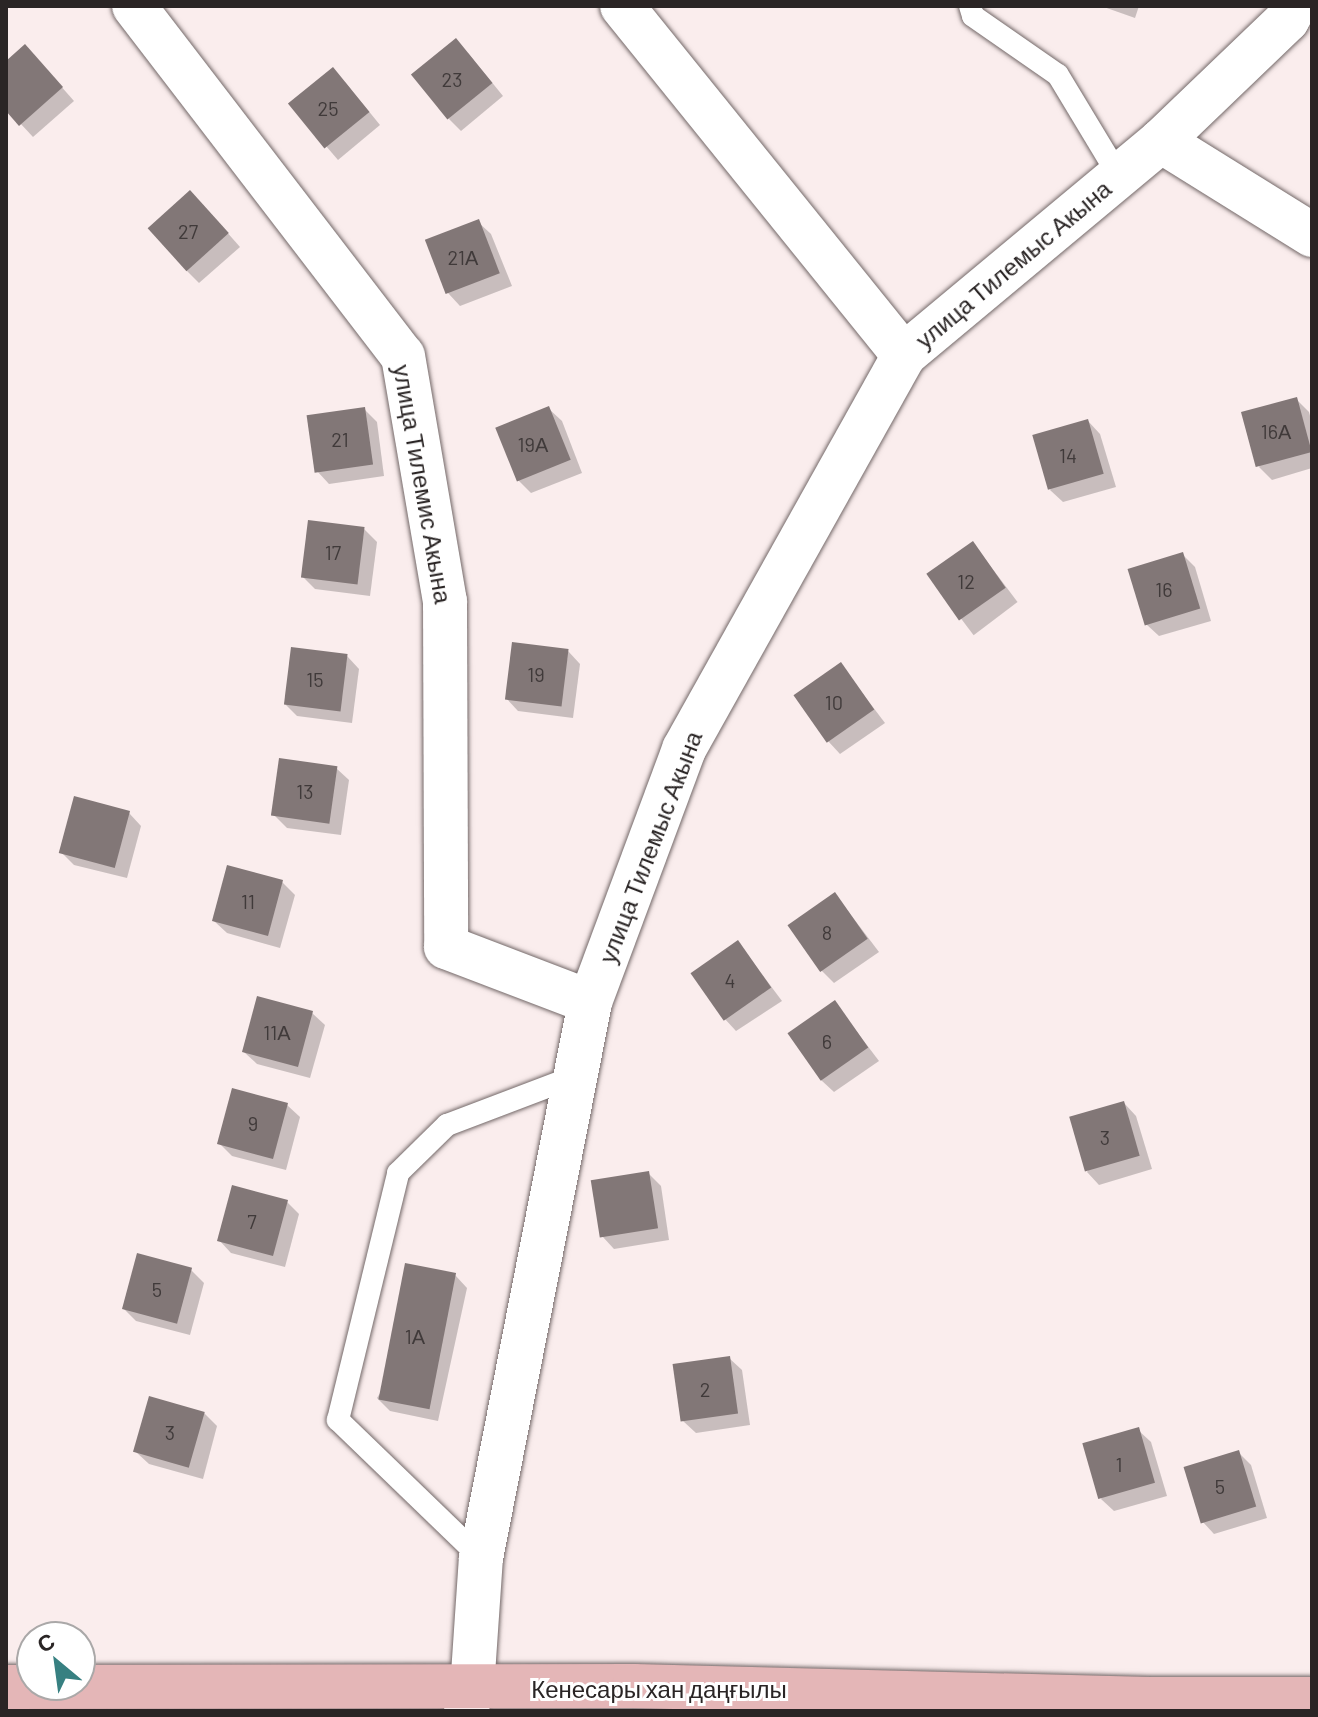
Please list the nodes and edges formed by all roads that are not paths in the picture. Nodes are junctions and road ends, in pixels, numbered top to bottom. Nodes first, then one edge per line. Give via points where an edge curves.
1 (134, 6) edge
2 (622, 6) edge
3 (970, 6) edge
4 (1295, 6) edge
5 (1161, 141) junction
6 (1119, 176) junction
7 (1312, 235) edge
8 (904, 355) junction
9 (590, 1002) junction
10 (576, 1076) junction
11 (481, 1558) junction
12 (6, 1687) edge
13 (1312, 1699) edge
14 (469, 1700) edge

1 - 9 street, улица Тилемис Акына via 403,356 445,601 446,947
2 - 8 street
3 - 6 lane via 973,16 1058,75
4 - 5 street, улица Тилемыс Акына via 1287,20
5 - 6 street, улица Тилемыс Акына
5 - 7 street
6 - 8 street, улица Тилемыс Акына
8 - 9 street, улица Тилемыс Акына via 684,749
9 - 10 street, улица Тилемыс Акына
10 - 11 street, улица Тилемыс Акына
10 - 11 lane via 447,1125 398,1173 338,1420
11 - 14 street, улица Тилемыс Акына
12 - 14 main road, Кенесары хан даңғылы
13 - 14 main road, Кенесары хан даңғылы via 634,1686

